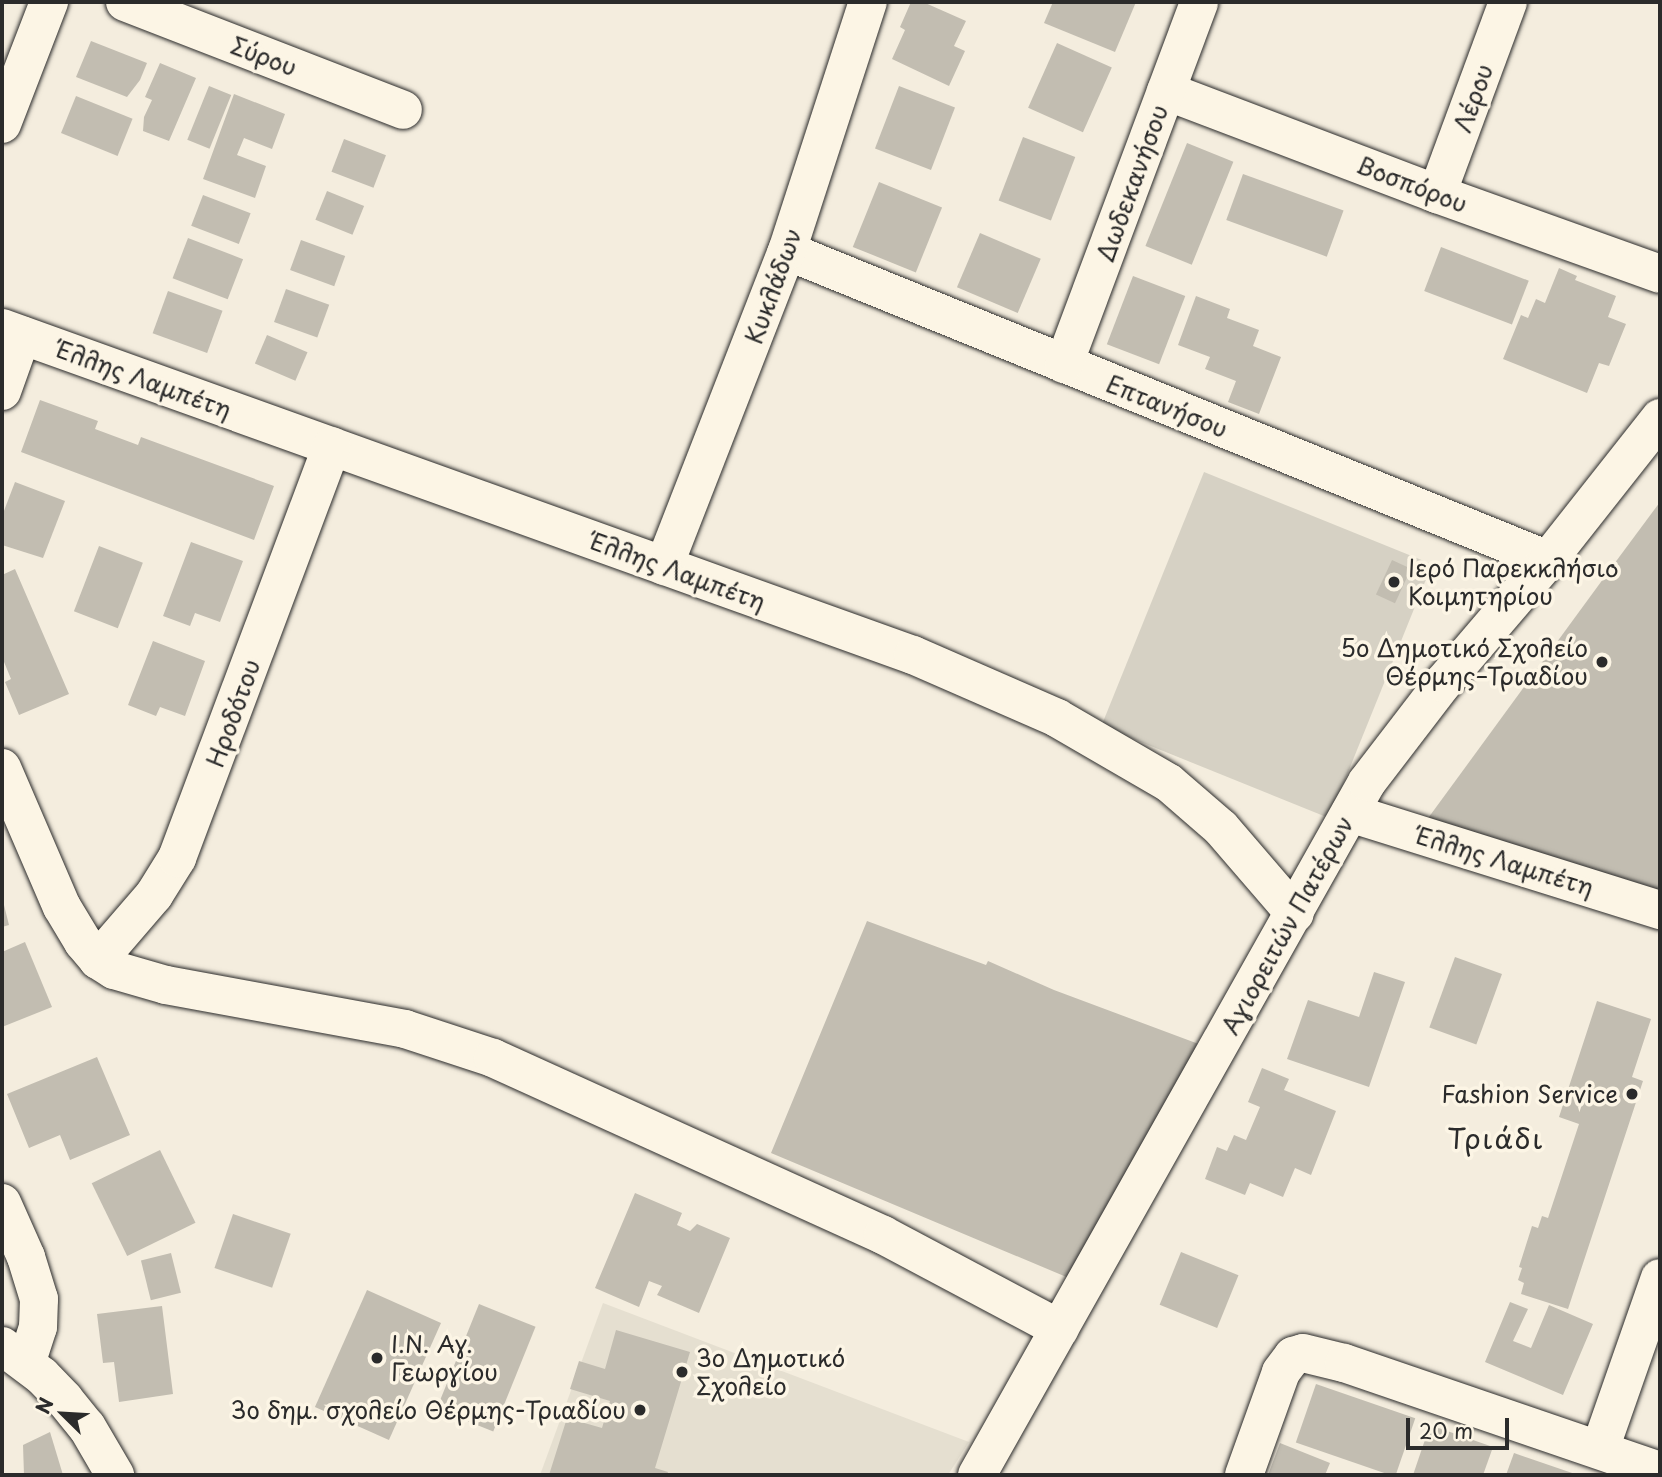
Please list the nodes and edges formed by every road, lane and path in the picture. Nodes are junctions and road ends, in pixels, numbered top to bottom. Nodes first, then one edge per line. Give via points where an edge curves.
1 (49, 2) edge
2 (125, 2) edge
3 (868, 2) edge
4 (1199, 2) edge
5 (1508, 2) edge
6 (1166, 91) junction
7 (403, 110) dead end
8 (2, 124) edge
9 (1437, 194) junction
10 (787, 250) junction
11 (1660, 274) edge
12 (12, 331) edge
13 (1065, 364) junction
14 (2, 391) edge
15 (1660, 418) edge
16 (332, 446) junction
17 (1548, 559) junction
18 (664, 566) junction
19 (2, 768) edge
20 (1350, 813) junction
21 (1660, 910) edge
22 (1295, 914) junction
23 (98, 960) junction
24 (2, 1203) edge
25 (1660, 1278) edge
26 (1060, 1329) junction
27 (14, 1355) edge
28 (1600, 1449) junction
29 (1660, 1471) edge
30 (115, 1475) edge
31 (977, 1475) edge
32 (1244, 1475) edge

1 - 8 street
2 - 7 street, Σύρου
3 - 10 street, Κυκλάδων
4 - 6 street, Δωδεκανήσου
5 - 9 street, Λέρου
6 - 9 street, Βοσπόρου
6 - 13 street, Δωδεκανήσου
9 - 11 street, Βοσπόρου
10 - 13 street, Επτανήσου
10 - 18 street, Κυκλάδων
12 - 14 street
12 - 16 street, Έλλης Λαμπέτη
13 - 17 street, Επτανήσου
15 - 17 street, Αγιορειτών Πατέρων
16 - 18 street, Έλλης Λαμπέτη
16 - 23 street, Ηροδότου via 177,858 154,895
17 - 20 street, Αγιορειτών Πατέρων via 1409,725
18 - 22 street, Έλλης Λαμπέτη via 913,655 1057,718 1168,783 1221,828
19 - 23 street via 62,907
20 - 21 street, Έλλης Λαμπέτη
20 - 22 street, Αγιορειτών Πατέρων
22 - 26 street, Αγιορειτών Πατέρων
23 - 26 street via 139,979 405,1029 493,1058 883,1235
24 - 27 street via 39,1299 38,1327
25 - 28 street
26 - 31 street, Αγιορειτών Πατέρων
27 - 30 street via 77,1413
28 - 29 street
28 - 32 street via 1303,1353 1293,1356 1280,1372

